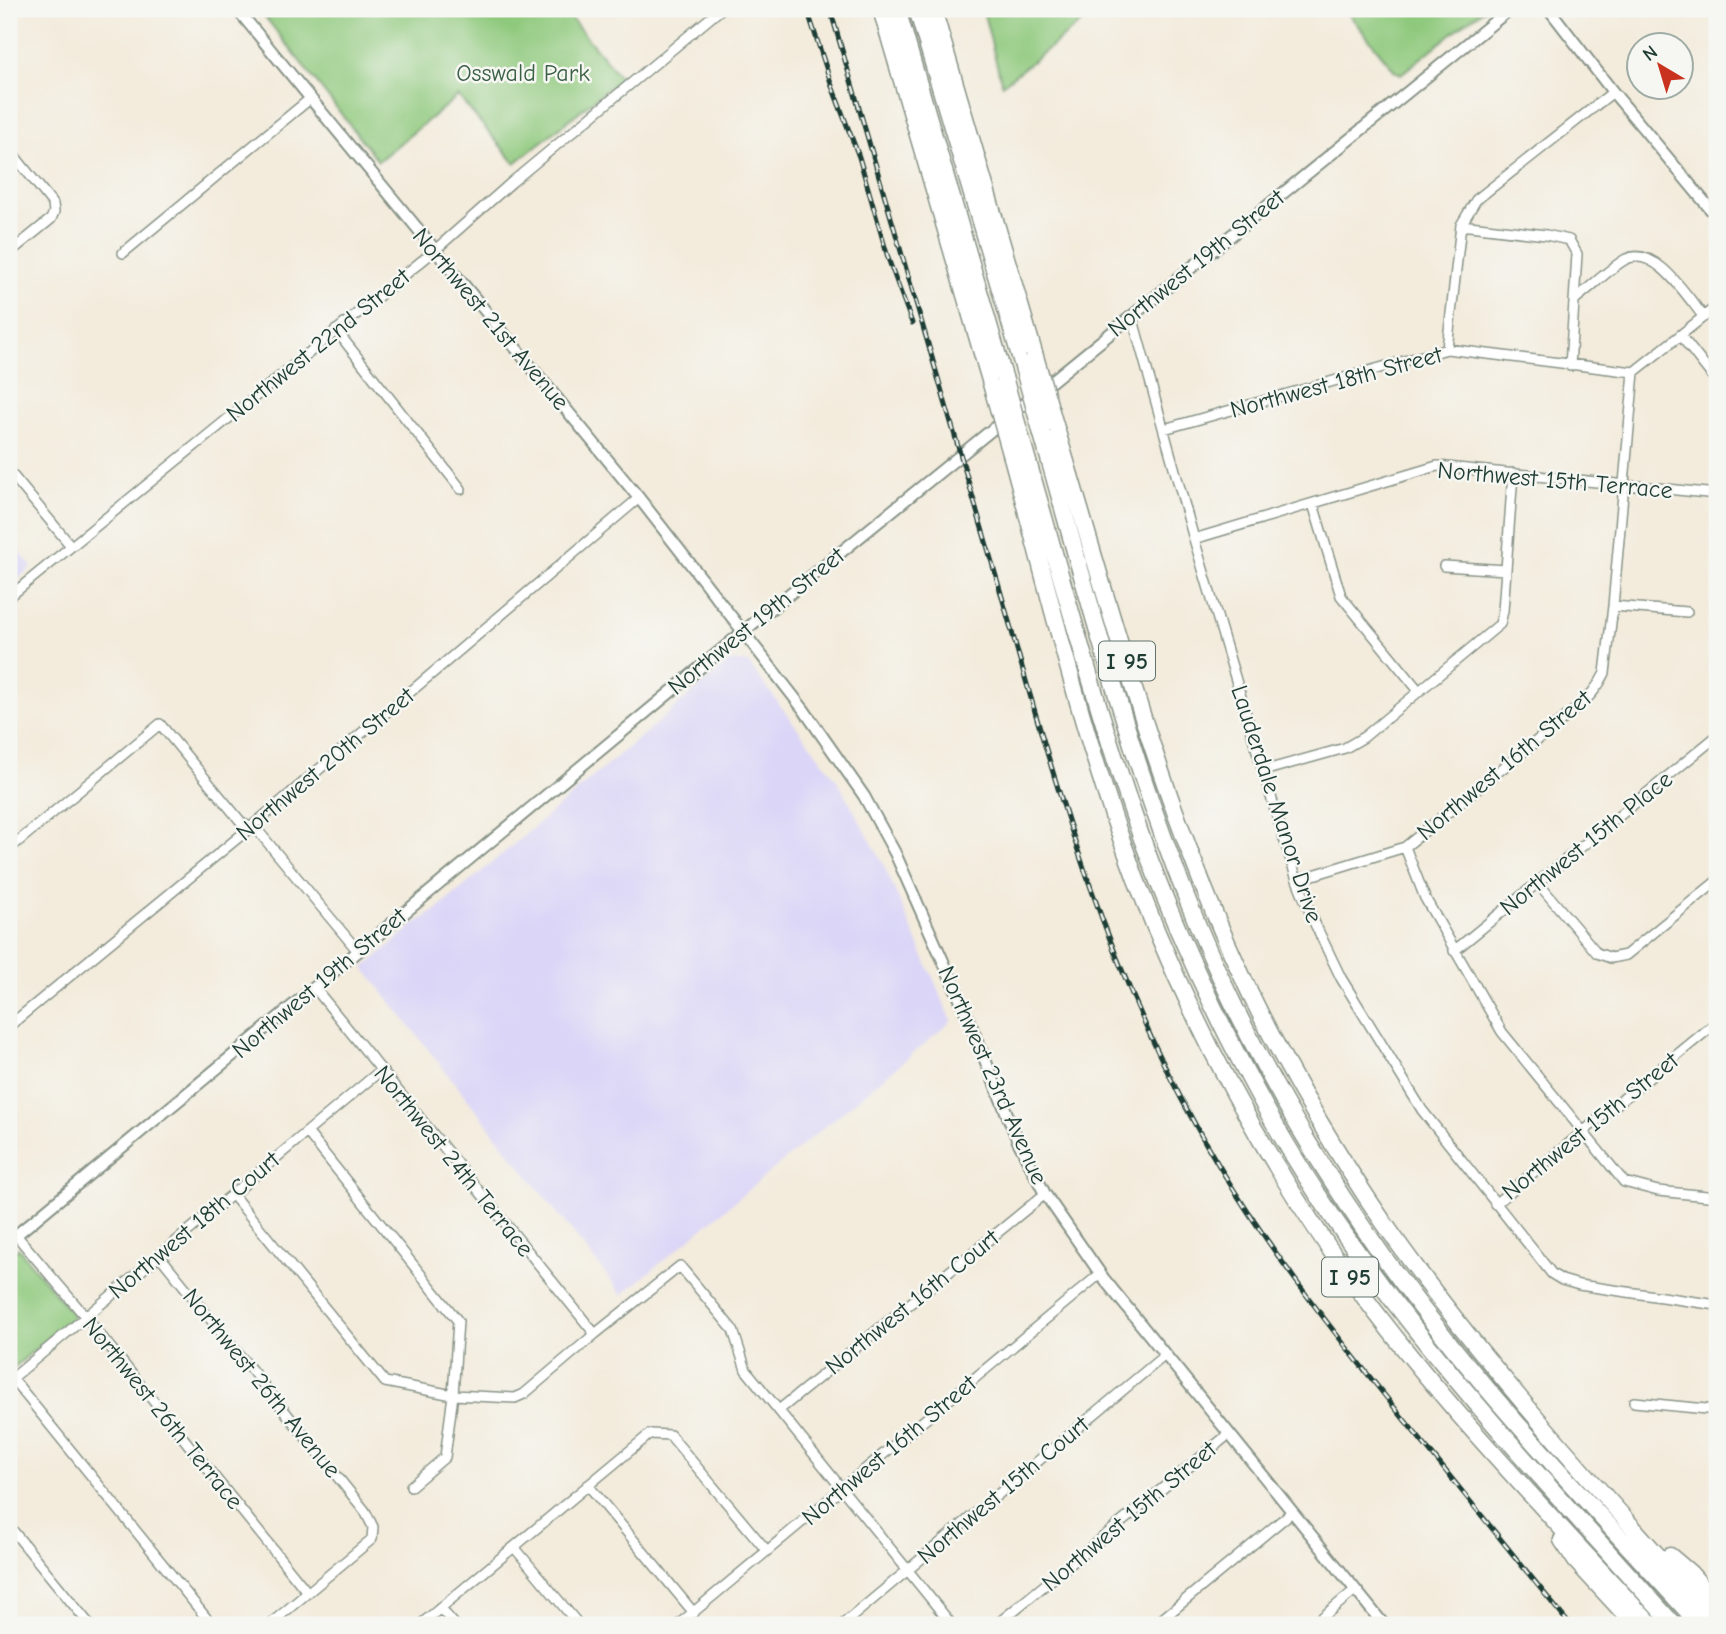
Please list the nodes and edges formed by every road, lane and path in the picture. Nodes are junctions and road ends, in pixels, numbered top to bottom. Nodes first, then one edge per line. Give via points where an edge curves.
1 (237, 9) edge
2 (721, 9) edge
3 (881, 9) edge
4 (897, 9) edge
5 (917, 9) edge
6 (933, 9) edge
7 (1510, 9) edge
8 (1549, 9) edge
9 (1716, 9) edge
10 (1717, 14) edge
11 (1613, 92) junction
12 (311, 98) junction
13 (9, 149) edge
14 (1717, 218) edge
15 (1461, 225) junction
16 (434, 251) junction
17 (9, 253) edge
18 (122, 253) dead end
19 (1574, 300) junction
20 (1717, 306) edge
21 (1132, 316) junction
22 (1703, 317) junction
23 (336, 330) junction
24 (1681, 336) junction
25 (1447, 349) junction
26 (1028, 358) junction
27 (1570, 366) junction
28 (1634, 372) junction
29 (998, 382) junction
30 (1717, 382) edge
31 (1049, 429) junction
32 (1164, 429) junction
33 (1018, 453) junction
34 (9, 471) edge
35 (1513, 473) junction
36 (1625, 486) junction
37 (461, 489) dead end
38 (1717, 494) edge
39 (639, 498) junction
40 (1313, 504) junction
41 (1194, 539) junction
42 (71, 545) junction
43 (1444, 566) dead end
44 (1506, 570) junction
45 (9, 597) edge
46 (1614, 606) junction
47 (1687, 612) dead end
48 (743, 632) junction
49 (1419, 691) junction
50 (1717, 736) edge
51 (1263, 771) junction
52 (251, 827) junction
53 (1405, 847) junction
54 (9, 849) edge
55 (1297, 880) junction
56 (1717, 881) edge
57 (1538, 883) junction
58 (357, 950) junction
59 (1454, 951) junction
60 (314, 987) junction
61 (1717, 1022) edge
62 (9, 1026) edge
63 (1203, 1031) junction
64 (380, 1071) junction
65 (307, 1132) junction
66 (1582, 1132) junction
67 (1329, 1139) junction
68 (1287, 1145) junction
69 (232, 1194) junction
70 (1045, 1194) junction
71 (1717, 1196) edge
72 (1495, 1204) junction
73 (13, 1238) edge
74 (159, 1255) junction
75 (1100, 1274) junction
76 (1398, 1277) junction
77 (1717, 1305) edge
78 (85, 1316) junction
79 (595, 1334) junction
80 (1165, 1355) junction
81 (10, 1379) edge
82 (453, 1395) junction
83 (1634, 1402) dead end
84 (779, 1410) junction
85 (1717, 1410) edge
86 (1228, 1434) junction
87 (588, 1485) junction
88 (411, 1486) dead end
89 (841, 1489) junction
90 (1534, 1497) junction
91 (1292, 1512) junction
92 (1621, 1513) junction
93 (9, 1526) edge
94 (514, 1547) junction
95 (767, 1551) junction
96 (907, 1570) junction
97 (1355, 1590) junction
98 (308, 1593) junction
99 (1717, 1604) edge
100 (440, 1608) junction
101 (694, 1612) junction
102 (1717, 1622) edge
103 (90, 1625) edge
104 (212, 1625) edge
105 (269, 1625) edge
106 (420, 1625) edge
107 (455, 1625) edge
108 (579, 1625) edge
109 (678, 1625) edge
110 (842, 1625) edge
111 (952, 1625) edge
112 (996, 1625) edge
113 (1155, 1625) edge
114 (1313, 1625) edge
115 (1384, 1625) edge
116 (1635, 1625) edge
117 (1651, 1625) edge
118 (1674, 1625) edge
119 (1700, 1625) edge

1 - 12 street, Northwest 21st Avenue
2 - 16 street, Northwest 22nd Street
3 - 29 highway, I 95
4 - 29 highway
5 - 26 highway
6 - 26 highway, I 95
7 - 21 street, Northwest 19th Street
8 - 11 street
9 - 10 street
11 - 14 street
11 - 15 street via 1476,200
12 - 16 street, Northwest 21st Avenue
12 - 18 street
13 - 17 street via 53,204 54,212
15 - 19 street via 1569,240 1577,254
15 - 25 street
16 - 23 street, Northwest 22nd Street
16 - 39 street, Northwest 21st Avenue
19 - 22 street via 1627,259 1641,256 1659,264
19 - 27 street
20 - 22 street
21 - 32 street, Lauderdale Manor Drive
21 - 48 street, Northwest 19th Street
22 - 24 street
23 - 37 street
23 - 42 street, Northwest 22nd Street
24 - 28 street
24 - 30 street
25 - 27 street, Northwest 18th Street
25 - 32 street, Northwest 18th Street
26 - 31 highway, I 95, bridge
27 - 28 street, Northwest 18th Street
28 - 36 street, Northwest 16th Street
29 - 33 highway, I 95, bridge
31 - 67 highway, I 95 via 1195,867 1256,1006
31 - 76 highway via 1135,758 1199,931 1291,1114
32 - 41 street, Lauderdale Manor Drive
33 - 63 highway, I 95 via 1108,800 1148,910
33 - 68 highway via 1149,858 1214,1009
34 - 42 street
35 - 36 street, Northwest 15th Terrace
35 - 40 street, Northwest 15th Terrace via 1437,466
35 - 44 street
36 - 38 street, Northwest 15th Terrace
36 - 46 street, Northwest 16th Street
39 - 48 street, Northwest 21st Avenue
39 - 52 street, Northwest 20th Street
40 - 41 street, Northwest 15th Terrace
40 - 49 street via 1341,596
41 - 51 street, Lauderdale Manor Drive
42 - 45 street, Northwest 22nd Street
43 - 44 street
44 - 49 street via 1500,624
46 - 47 street
46 - 53 street, Northwest 16th Street via 1605,673 1592,694
48 - 58 street, Northwest 19th Street
48 - 70 street, Northwest 23rd Avenue via 860,790 895,853
49 - 51 street via 1345,748
50 - 57 street, Northwest 15th Place
51 - 55 street, Lauderdale Manor Drive
52 - 54 street via 242,823 160,724
52 - 58 street
52 - 62 street, Northwest 20th Street
53 - 55 street, Northwest 16th Street
53 - 59 street
55 - 72 street, Lauderdale Manor Drive via 1341,978 1422,1110
56 - 57 street via 1626,955 1611,958 1597,953
57 - 59 street, Northwest 15th Place
58 - 60 street, Northwest 19th Street
59 - 66 street via 1502,1032
60 - 64 street, Northwest 24th Terrace
60 - 73 street, Northwest 19th Street
61 - 66 street, Northwest 15th Street
63 - 68 highway
63 - 90 highway, I 95 via 1263,1142 1346,1272 1422,1372
64 - 65 street, Northwest 18th Court
64 - 79 street, Northwest 24th Terrace
65 - 69 street, Northwest 18th Court
65 - 82 street via 458,1321
66 - 71 street via 1624,1182 1658,1191
66 - 72 street, Northwest 15th Street
67 - 76 highway
67 - 92 highway, I 95 via 1452,1315
68 - 118 highway via 1354,1248 1427,1346
69 - 74 street, Northwest 18th Court
69 - 82 street via 385,1381
70 - 75 street, Northwest 23rd Avenue
70 - 84 street, Northwest 16th Court
72 - 77 street, Lauderdale Manor Drive via 1552,1274 1562,1280
73 - 78 street, Northwest 26th Terrace
74 - 78 street, Northwest 18th Court
74 - 98 street, Northwest 26th Avenue via 365,1511 373,1527 372,1539
75 - 80 street, Northwest 23rd Avenue
75 - 89 street, Northwest 16th Street
76 - 119 highway via 1475,1375
78 - 81 street, Northwest 18th Court
78 - 98 street, Northwest 26th Terrace
79 - 82 street via 515,1398
79 - 84 street via 680,1266 733,1331 746,1370
80 - 86 street, Northwest 23rd Avenue
80 - 96 street, Northwest 15th Court
81 - 104 street
82 - 88 street via 445,1457
83 - 85 street
84 - 89 street
86 - 91 street, Northwest 23rd Avenue
86 - 112 street, Northwest 15th Street
87 - 94 street
87 - 95 street via 650,1434 670,1434
87 - 101 street
89 - 95 street, Northwest 16th Street
89 - 96 street
90 - 116 highway via 1576,1561
90 - 117 highway, I 95
91 - 97 street, Northwest 23rd Avenue
91 - 113 street
92 - 99 highway via 1690,1573
92 - 102 highway, I 95
93 - 103 street
94 - 100 street
94 - 108 street
95 - 101 street, Northwest 16th Street
96 - 110 street, Northwest 15th Court
96 - 111 street
97 - 114 street
97 - 115 street, Northwest 23rd Avenue
98 - 105 street
100 - 106 street
100 - 107 street
101 - 109 street, Northwest 16th Street

